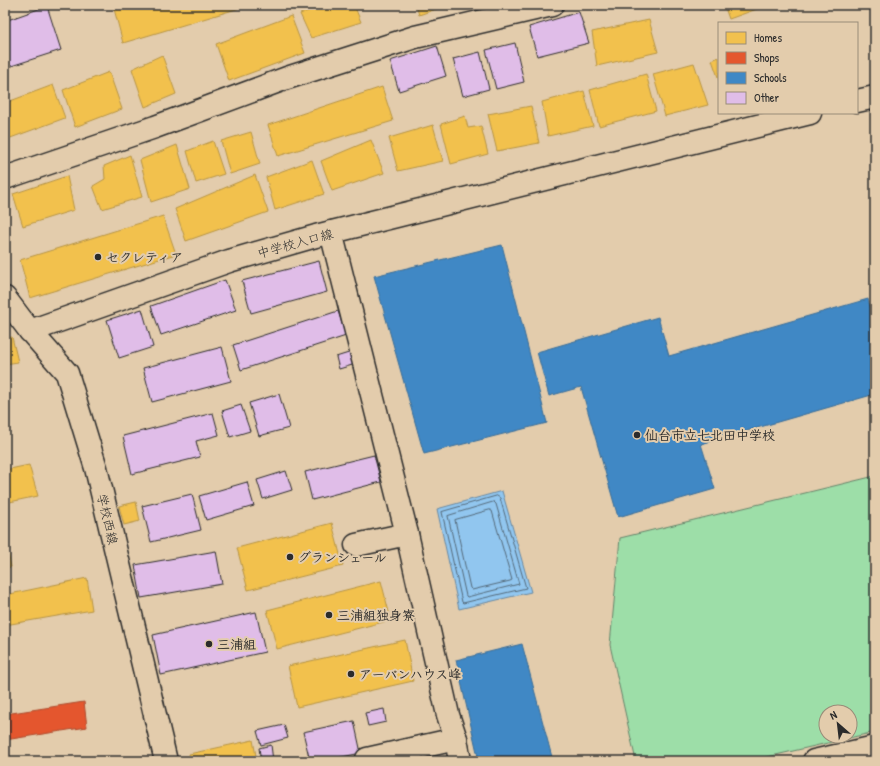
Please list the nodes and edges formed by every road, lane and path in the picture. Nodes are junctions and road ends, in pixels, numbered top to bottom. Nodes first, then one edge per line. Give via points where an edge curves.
1 (552, 5) edge
2 (875, 97) edge
3 (858, 101) edge
4 (806, 114) edge
5 (5, 178) edge
6 (331, 232) junction
7 (5, 298) edge
8 (30, 331) junction
9 (407, 534) junction
10 (356, 545) dead end
11 (456, 739) junction
12 (875, 747) edge
13 (367, 759) dead end
14 (166, 761) edge
15 (460, 761) edge
16 (814, 761) edge

1 - 5 street via 408,40 287,78 155,127
2 - 3 street
4 - 6 street, 中学校入口線
6 - 8 street, 中学校入口線 via 229,261
6 - 9 street
7 - 8 street, 学校西線
8 - 14 street, 学校西線 via 67,373 96,468
9 - 10 street
9 - 11 street via 448,715
11 - 13 street
11 - 15 street
12 - 16 street

